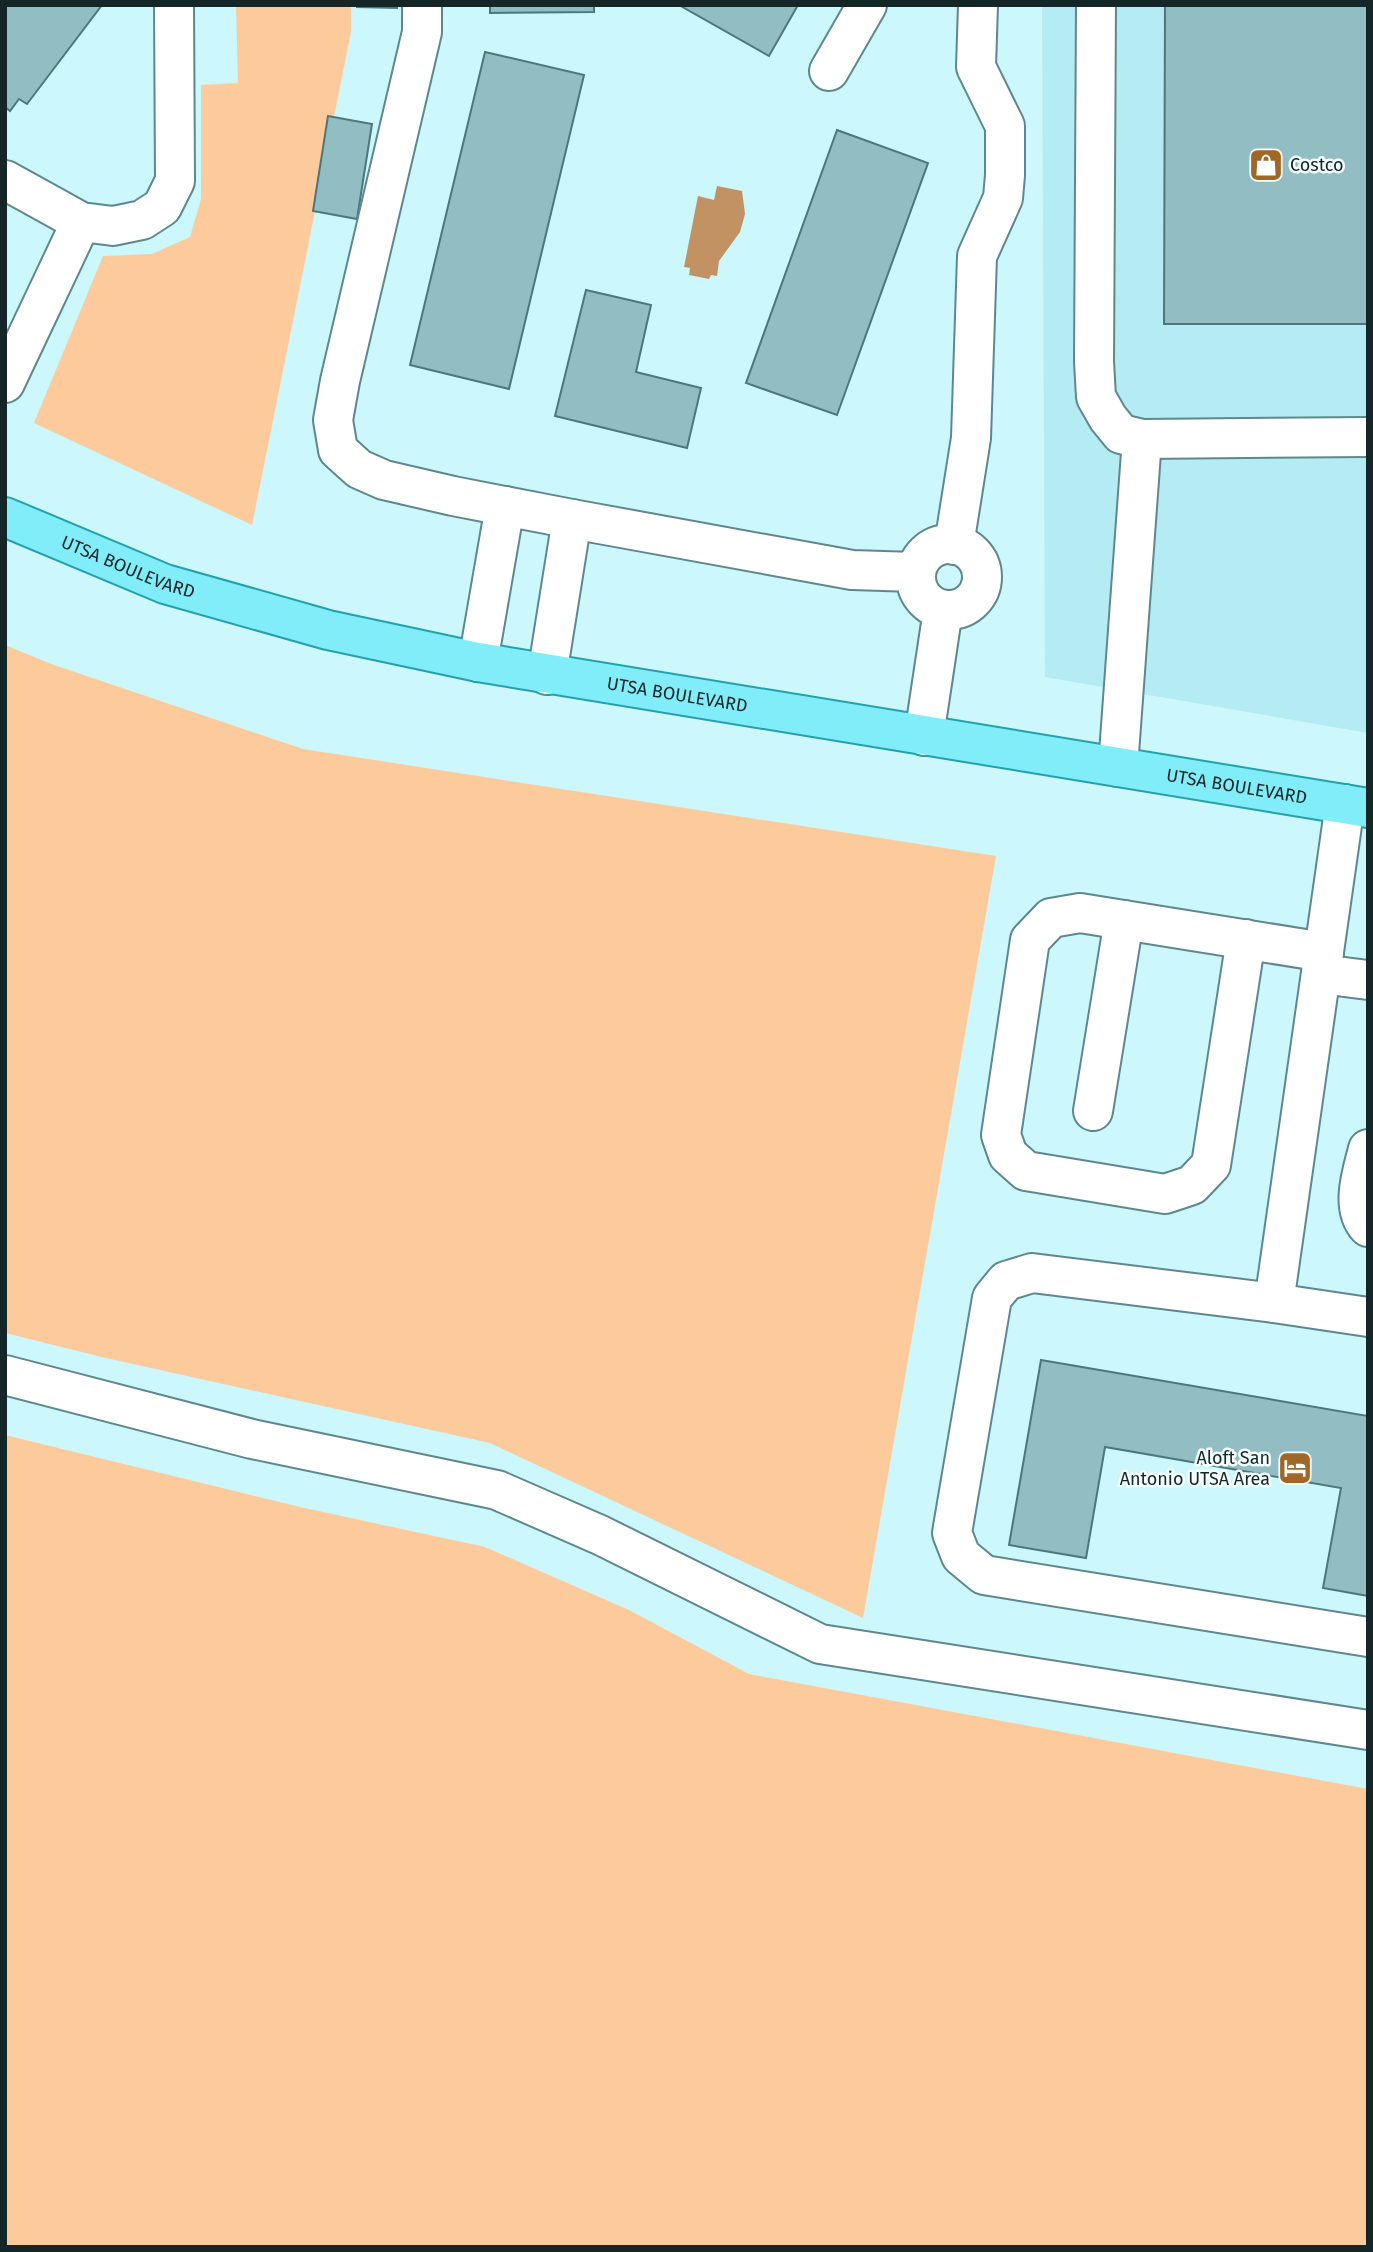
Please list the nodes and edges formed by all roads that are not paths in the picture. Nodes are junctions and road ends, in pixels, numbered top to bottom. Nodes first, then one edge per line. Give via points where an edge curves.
1 (174, 5) edge
2 (422, 5) edge
3 (867, 5) edge
4 (978, 5) edge
5 (1096, 5) edge
6 (829, 71) dead end
7 (5, 180) edge
8 (81, 222) junction
9 (5, 383) edge
10 (1368, 437) edge
11 (1142, 439) junction
12 (505, 506) junction
13 (5, 517) edge
14 (572, 519) junction
15 (954, 545) junction
16 (915, 572) junction
17 (943, 610) junction
18 (478, 663) junction
19 (547, 675) junction
20 (924, 736) junction
21 (1118, 767) junction
22 (1356, 806) edge
23 (1124, 920) junction
24 (1246, 939) junction
25 (1322, 963) junction
26 (1368, 980) edge
27 (1093, 1111) dead end
28 (1367, 1154) edge
29 (1368, 1227) edge
30 (1273, 1303) junction
31 (1368, 1317) edge
32 (5, 1375) edge
33 (1368, 1637) edge
34 (1368, 1730) edge

1 - 8 lane via 175,181 162,207 142,220 113,226
2 - 12 lane via 422,32 333,420 338,450 359,469 384,480
3 - 6 lane
4 - 15 lane via 976,67 1005,126 1005,175 1003,198 977,256 971,438
5 - 11 lane via 1096,397 1121,434
7 - 8 lane
8 - 9 lane
10 - 11 lane
11 - 21 lane
12 - 14 lane
12 - 18 lane
13 - 18 main road, UTSA BOULEVARD via 164,584 328,630
14 - 16 lane via 852,570
14 - 19 lane
15 - 16 lane via 929,551
15 - 17 lane via 976,558 982,582 969,604
16 - 17 lane via 922,597
17 - 20 lane
18 - 19 main road, UTSA BOULEVARD
19 - 20 main road, UTSA BOULEVARD
20 - 21 main road, UTSA BOULEVARD
21 - 22 main road, UTSA BOULEVARD
22 - 25 lane
23 - 24 lane
23 - 24 lane via 1080,913 1051,918 1030,940 1001,1135 1008,1155 1026,1171 1165,1194 1192,1185 1211,1165
23 - 27 lane
24 - 25 lane
25 - 26 lane
25 - 30 lane
28 - 29 lane via 1359,1201 1362,1221
30 - 31 lane
30 - 33 lane via 1032,1273 1006,1282 992,1298 952,1534 961,1556 984,1575
32 - 34 lane via 252,1439 497,1490 600,1535 820,1644

